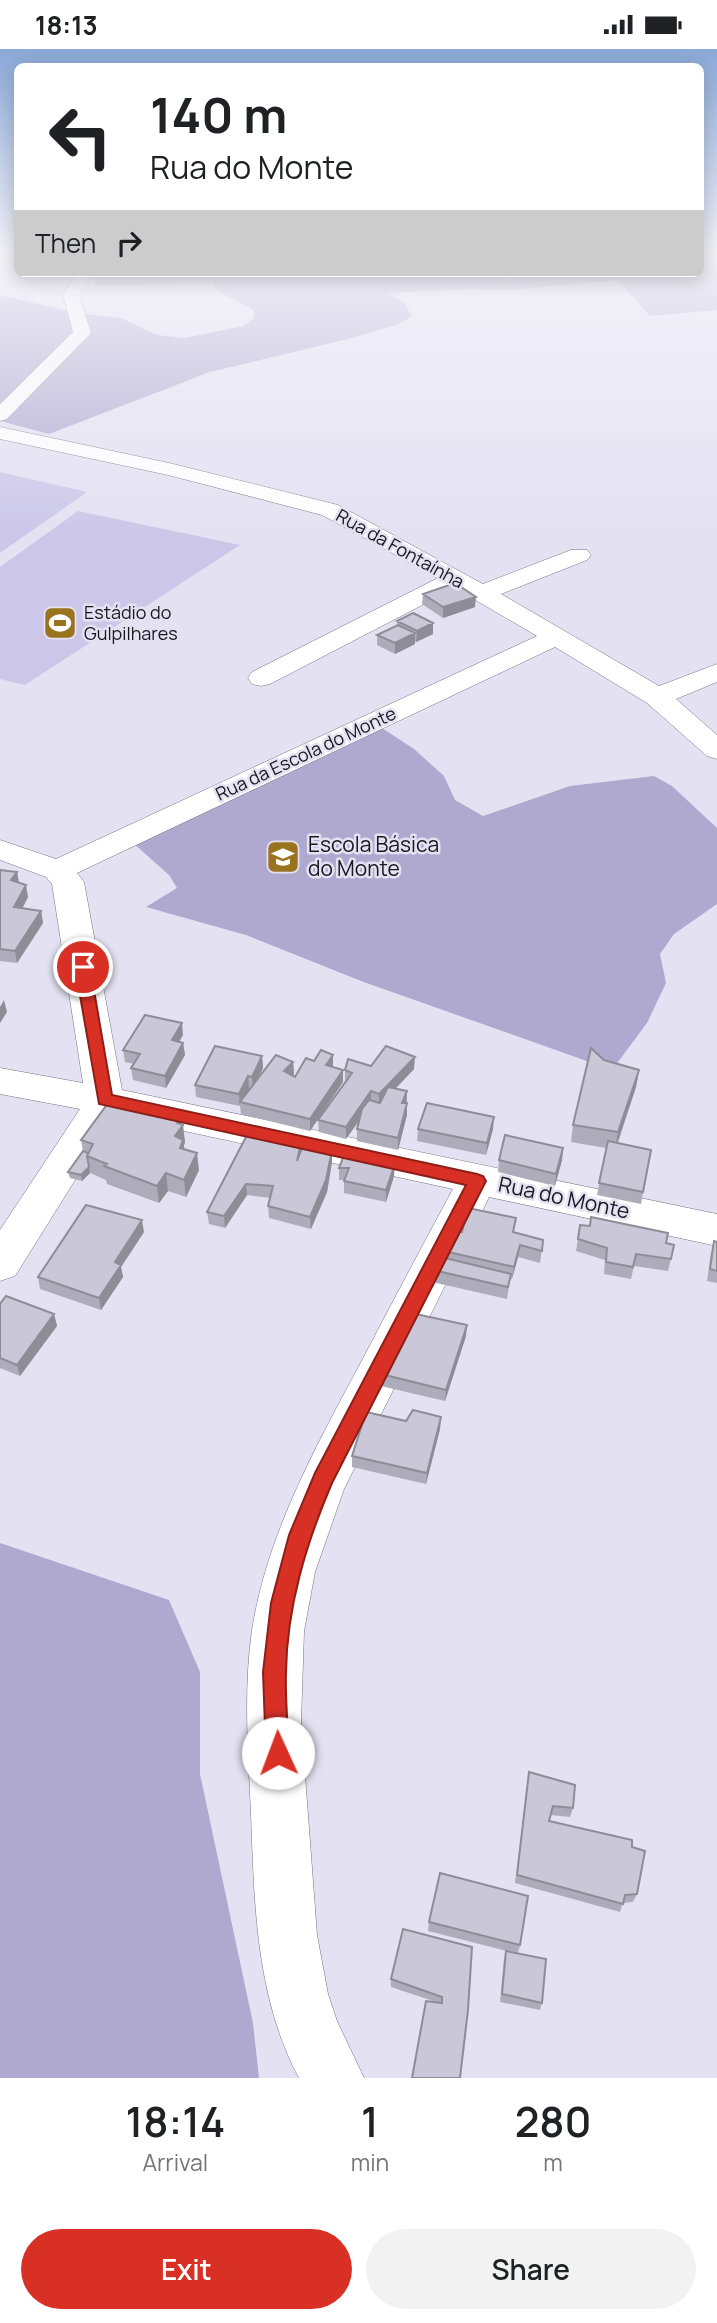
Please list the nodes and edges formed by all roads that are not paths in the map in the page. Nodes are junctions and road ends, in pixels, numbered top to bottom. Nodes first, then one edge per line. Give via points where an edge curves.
1 (68, 347) edge
2 (0, 415) edge
3 (0, 433) edge
4 (579, 555) dead end
5 (456, 578) junction
6 (481, 593) junction
7 (554, 638) junction
8 (717, 672) edge
9 (261, 678) dead end
10 (657, 697) junction
11 (717, 750) edge
12 (0, 849) edge
13 (57, 870) junction
14 (0, 1080) edge
15 (105, 1100) junction
16 (477, 1181) junction
17 (717, 1230) edge
18 (0, 1264) edge
19 (333, 2078) edge

1 - 2 street
3 - 5 street, Rua da Fontaínha via 330,510
4 - 6 street
5 - 6 street, Rua da Fontaínha
5 - 9 street
6 - 7 street, Rua da Fontaínha
7 - 10 street, Rua da Fontaínha
7 - 13 street, Rua da Escola do Monte
8 - 10 street
10 - 11 street, Rua da Fontaínha
12 - 13 street
13 - 15 street via 68,882
14 - 15 street, Rua do Monte
15 - 16 street, Rua do Monte
15 - 18 street
16 - 17 street, Rua do Monte
16 - 19 street via 323,1480 300,1535 282,1603 274,1672 284,1917 289,1962 321,2059

